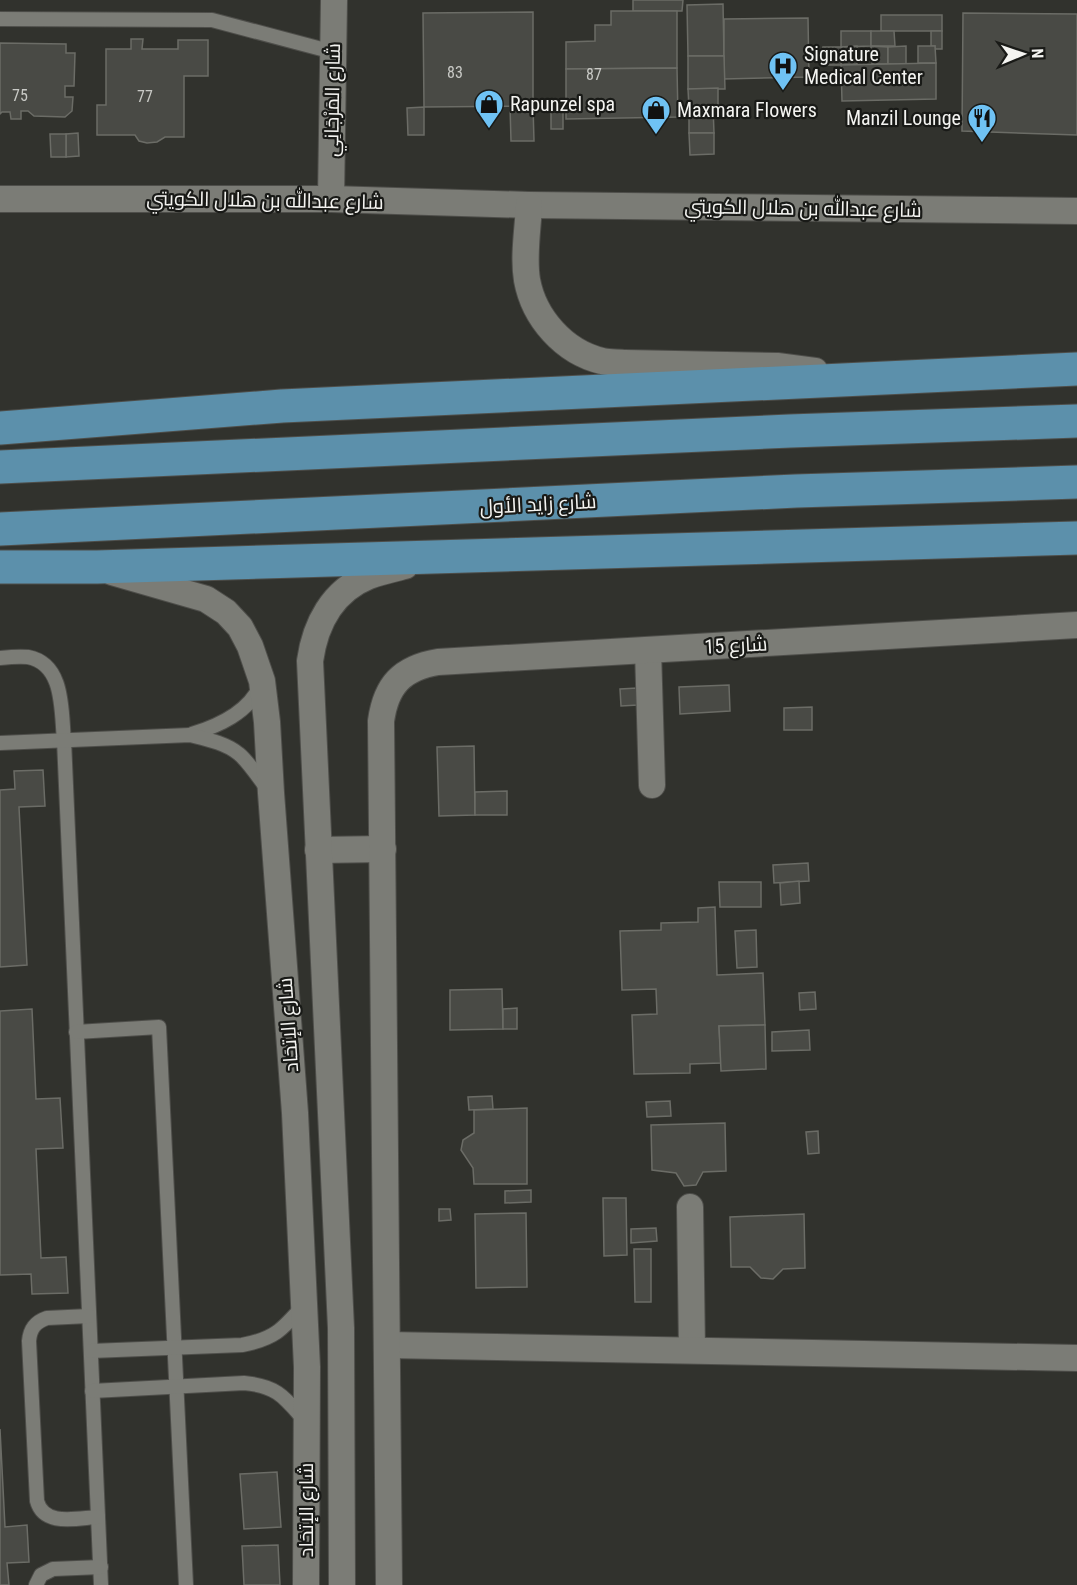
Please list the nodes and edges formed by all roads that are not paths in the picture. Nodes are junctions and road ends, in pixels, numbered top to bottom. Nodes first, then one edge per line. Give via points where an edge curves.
1 (334, 0) edge
2 (0, 19) edge
3 (333, 52) junction
4 (0, 199) edge
5 (331, 199) junction
6 (529, 205) junction
7 (1077, 211) edge
8 (1077, 369) edge
9 (850, 380) junction
10 (1077, 421) edge
11 (0, 428) edge
12 (0, 466) edge
13 (1077, 482) edge
14 (0, 529) edge
15 (1077, 538) edge
16 (433, 558) junction
17 (0, 567) edge
18 (98, 567) junction
19 (1077, 625) edge
20 (648, 650) junction
21 (0, 658) edge
22 (262, 681) junction
23 (190, 735) junction
24 (64, 740) junction
25 (0, 743) edge
26 (652, 785) dead end
27 (270, 793) junction
28 (383, 849) junction
29 (318, 850) junction
30 (76, 1032) junction
31 (690, 1207) dead end
32 (304, 1305) junction
33 (89, 1316) junction
34 (387, 1345) junction
35 (176, 1348) junction
36 (692, 1350) junction
37 (91, 1351) junction
38 (1077, 1358) edge
39 (178, 1386) junction
40 (92, 1391) junction
41 (307, 1422) junction
42 (98, 1517) junction
43 (101, 1567) junction
44 (36, 1585) edge
45 (101, 1585) edge
46 (186, 1585) edge
47 (306, 1585) edge
48 (342, 1585) edge
49 (389, 1585) edge

1 - 3 street, شارع المَرْجَانِي
2 - 3 lane via 212,20
3 - 5 street, شارع المَرْجَانِي
4 - 5 street, شارع عبدالله بن هلال الكويتي
5 - 6 street, شارع عبدالله بن هلال الكويتي
6 - 7 street, شارع عبدالله بن هلال الكويتي
6 - 9 street via 526,256 533,302 545,322 580,352 602,361 777,366
8 - 9 main road
9 - 11 main road via 282,406
10 - 12 main road
13 - 14 main road, شارع زايد الأول via 796,491
15 - 16 main road
16 - 18 main road
16 - 29 street, شارع الإتحَاد via 357,582 338,597 320,623 312,648 310,676
17 - 18 main road
18 - 22 street, شارع الإتحَاد via 206,599 226,612 250,646
19 - 20 street, شارع 15
20 - 26 street
20 - 28 street, شارع 15 via 438,662 409,670 390,689 381,721
21 - 24 lane via 29,657 44,664 55,677
22 - 23 lane via 255,696 241,710
22 - 27 street, شارع الإتحَاد
23 - 24 lane
23 - 27 lane via 240,754
24 - 25 lane
24 - 30 lane
27 - 32 street, شارع الإتحَاد via 295,1113
28 - 29 street
28 - 34 street
29 - 48 street, شارع الإتحَاد via 341,1318
30 - 33 lane
30 - 35 lane via 159,1027
31 - 36 street
32 - 35 lane via 283,1328 257,1342
32 - 41 street, شارع الإتحَاد
33 - 37 lane
33 - 42 lane via 41,1320 30,1332 29,1341 39,1508 51,1518
34 - 36 street
34 - 49 street
35 - 37 lane
35 - 39 lane
36 - 38 street
37 - 40 lane
39 - 40 lane
39 - 41 lane via 261,1384 274,1389
39 - 46 lane
40 - 42 lane
41 - 47 street, شارع الإتحَاد
42 - 43 lane
43 - 44 lane via 53,1569 41,1575
43 - 45 lane

